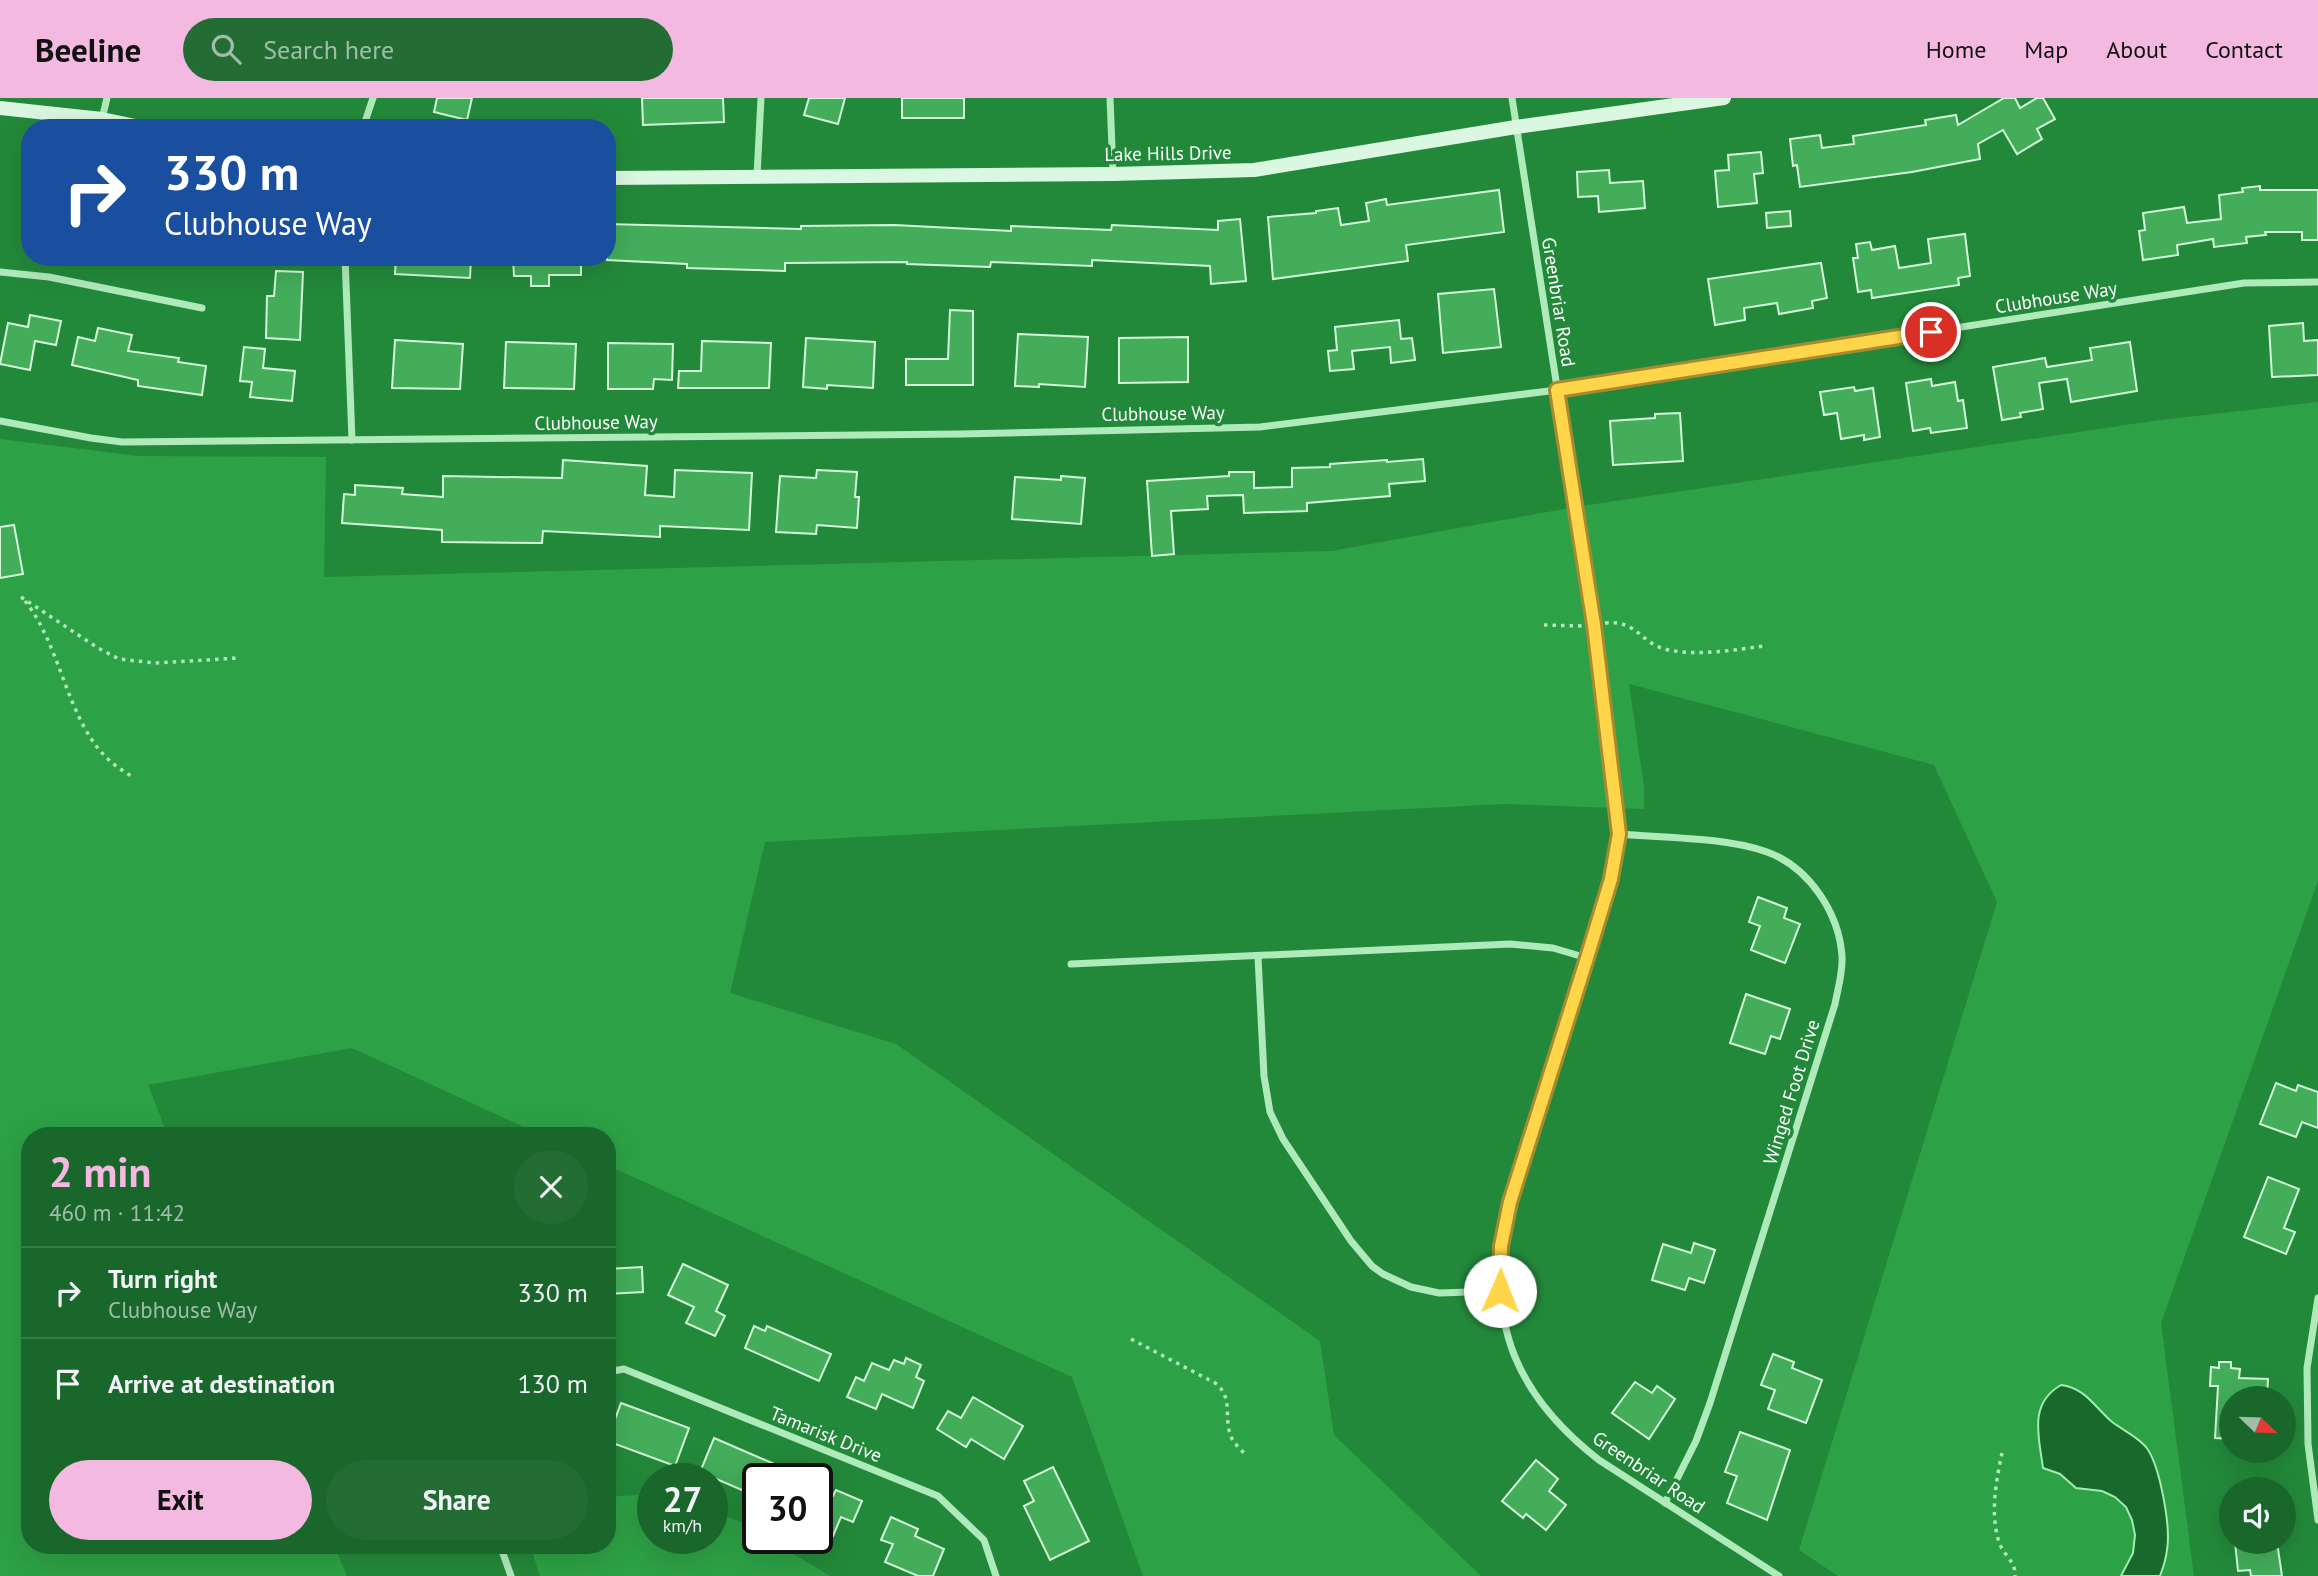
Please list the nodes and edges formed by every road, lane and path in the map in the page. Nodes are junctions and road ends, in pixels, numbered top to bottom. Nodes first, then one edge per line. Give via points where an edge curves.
1 (107, 98) edge
2 (373, 98) edge
3 (761, 98) edge
4 (1110, 98) edge
5 (1512, 98) edge
6 (1724, 98) edge
7 (0, 108) edge
8 (102, 119) joint
9 (366, 119) edge
10 (1516, 127) junction
11 (1113, 174) junction
12 (757, 176) junction
13 (616, 178) edge
14 (345, 266) edge
15 (0, 272) edge
16 (2318, 282) edge
17 (202, 308) dead end
18 (1557, 390) junction
19 (0, 421) edge
20 (352, 440) junction
21 (1544, 625) dead end
22 (1594, 625) junction
23 (1764, 646) dead end
24 (237, 658) dead end
25 (131, 776) dead end
26 (1619, 834) junction
27 (1258, 957) junction
28 (1587, 958) junction
29 (1071, 964) dead end
30 (1500, 1291) junction
31 (2318, 1298) edge
32 (1131, 1339) dead end
33 (616, 1370) edge
34 (1244, 1453) dead end
35 (2001, 1453) dead end
36 (1665, 1503) junction
37 (2318, 1520) edge
38 (503, 1554) edge
39 (511, 1576) edge
40 (996, 1576) edge
41 (1779, 1576) edge
42 (2015, 1576) edge

1 - 8 street
2 - 9 street
3 - 12 street
4 - 11 street
5 - 10 street, Greenbriar Road
6 - 10 street, Lake Hills Drive
7 - 8 street
10 - 11 street, Lake Hills Drive via 1254,170
10 - 18 street, Greenbriar Road
11 - 12 street, Lake Hills Drive
12 - 13 street, Lake Hills Drive
14 - 20 street
15 - 17 street via 49,277
16 - 18 street, Clubhouse Way via 2244,283
18 - 20 street, Clubhouse Way via 1260,427
18 - 22 street, Greenbriar Road
19 - 20 street, Clubhouse Way via 122,442
21 - 22 path
22 - 23 path via 1623,623 1651,644 1669,650
22 - 26 street, Greenbriar Road
24 - 25 path via 155,663 119,659 21,597 39,622 91,736 108,759
26 - 28 street, Greenbriar Road
26 - 36 street, Winged Foot Drive via 1726,843 1770,853 1805,876 1819,894 1835,925 1842,958 1835,1004 1710,1403
27 - 28 street via 1510,944 1553,948
27 - 29 street
27 - 30 street via 1270,1112 1351,1241 1378,1270 1411,1287 1438,1293
28 - 30 street, Greenbriar Road via 1510,1202 1501,1246
30 - 36 street, Greenbriar Road via 1509,1343 1548,1412 1575,1441
31 - 37 street via 2308,1381 2308,1444
32 - 34 path via 1217,1384 1228,1401 1230,1434
33 - 40 street, Tamarisk Drive via 624,1369 938,1496 984,1539
35 - 42 path via 1996,1531 2016,1569
36 - 41 street, Greenbriar Road
38 - 39 street

